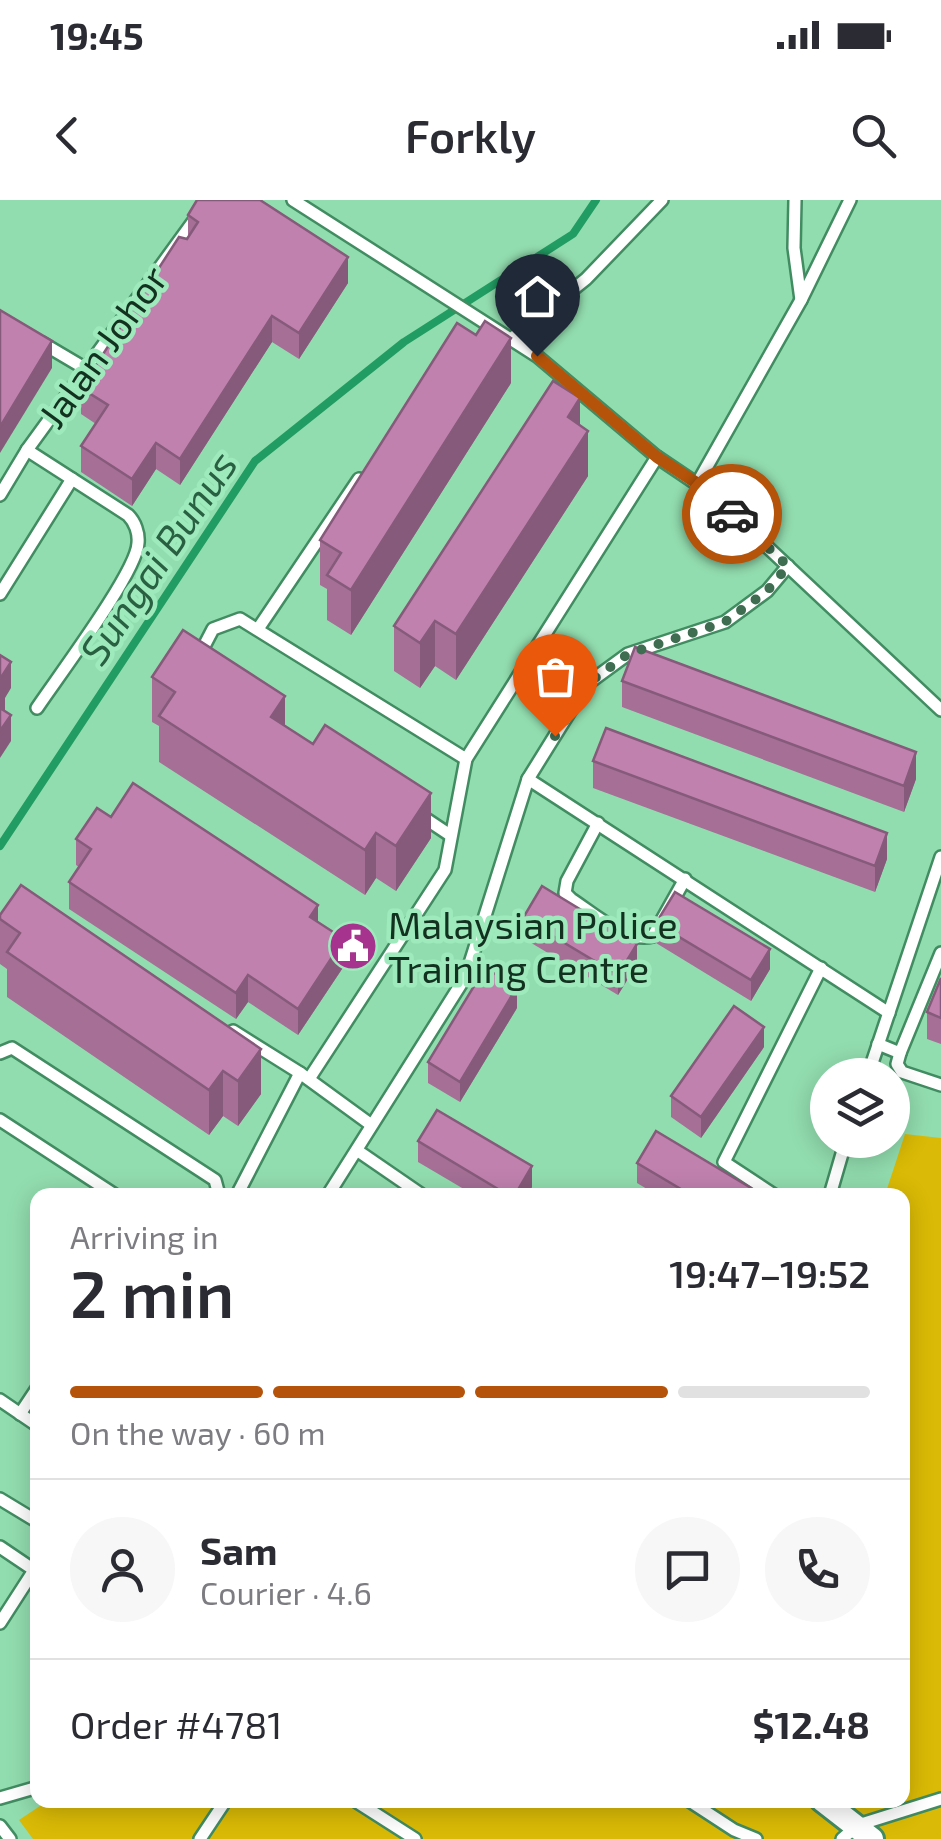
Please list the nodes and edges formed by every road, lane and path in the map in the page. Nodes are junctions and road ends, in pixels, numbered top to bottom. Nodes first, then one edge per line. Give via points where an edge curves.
1 (209, 200) edge
2 (293, 200) edge
3 (662, 200) edge
4 (795, 200) edge
5 (850, 200) edge
6 (801, 300) junction
7 (34, 338) edge
8 (510, 339) junction
9 (86, 369) junction
10 (27, 450) junction
11 (657, 457) junction
12 (364, 470) edge
13 (72, 479) junction
14 (698, 484) junction
15 (0, 495) edge
16 (788, 566) junction
17 (0, 594) edge
18 (258, 629) junction
19 (206, 674) edge
20 (37, 708) dead end
21 (941, 710) edge
22 (466, 759) junction
23 (528, 779) junction
24 (401, 802) edge
25 (598, 823) junction
26 (450, 835) junction
27 (941, 857) edge
28 (685, 879) junction
29 (941, 953) edge
30 (821, 968) junction
31 (888, 1013) junction
32 (220, 1022) edge
33 (878, 1044) junction
34 (0, 1052) edge
35 (900, 1053) junction
36 (873, 1058) edge
37 (304, 1076) junction
38 (941, 1085) edge
39 (0, 1120) edge
40 (370, 1124) junction
41 (358, 1151) junction
42 (841, 1158) edge
43 (402, 1180) junction
44 (104, 1188) edge
45 (218, 1188) edge
46 (241, 1188) edge
47 (333, 1188) edge
48 (399, 1188) edge
49 (413, 1188) edge
50 (763, 1188) edge
51 (832, 1188) edge
52 (30, 1399) edge
53 (0, 1400) edge
54 (20, 1414) junction
55 (30, 1421) edge
56 (0, 1499) edge
57 (30, 1517) edge
58 (0, 1547) edge
59 (30, 1564) edge
60 (30, 1576) edge
61 (0, 1623) edge
62 (30, 1789) edge
63 (0, 1798) edge
64 (941, 1798) edge
65 (221, 1808) edge
66 (367, 1808) edge
67 (700, 1808) edge
68 (830, 1808) edge
69 (0, 1826) edge
70 (858, 1834) edge
71 (10, 1839) edge
72 (200, 1839) edge
73 (415, 1839) edge
74 (756, 1839) edge

1 - 9 lane, Jalan Johor
2 - 8 lane
3 - 8 lane via 586,279
4 - 6 lane
5 - 6 lane
6 - 14 lane
7 - 9 lane
8 - 11 lane
9 - 10 lane, Jalan Johor
10 - 13 lane
10 - 15 lane, Jalan Johor
11 - 14 lane
11 - 22 lane
12 - 18 lane
13 - 17 lane
13 - 20 lane via 128,515 138,542 122,581
14 - 16 lane
16 - 21 lane
16 - 23 lane via 725,622 628,654 587,684
18 - 19 lane via 240,619 212,629 202,652
18 - 22 lane
22 - 26 lane
23 - 25 lane
23 - 40 lane via 466,976
24 - 26 lane
25 - 28 lane
25 - 28 lane via 567,881 564,894 571,899 641,939 653,936
26 - 37 lane via 445,870
27 - 31 lane
28 - 30 lane
29 - 35 lane
30 - 31 lane
30 - 50 lane via 724,1162
31 - 33 lane
32 - 37 lane
33 - 35 lane
33 - 36 lane
34 - 45 lane via 12,1048 215,1180
35 - 38 lane via 902,1072
37 - 40 lane
37 - 46 lane
39 - 44 lane
40 - 41 lane
41 - 43 lane
41 - 47 lane
42 - 51 lane
43 - 48 lane
43 - 49 lane
52 - 54 lane
53 - 54 lane
54 - 55 lane
56 - 57 lane
58 - 59 lane
60 - 61 lane
62 - 63 lane
64 - 70 lane
65 - 72 lane
66 - 73 lane
67 - 74 lane
68 - 70 street
69 - 71 lane

